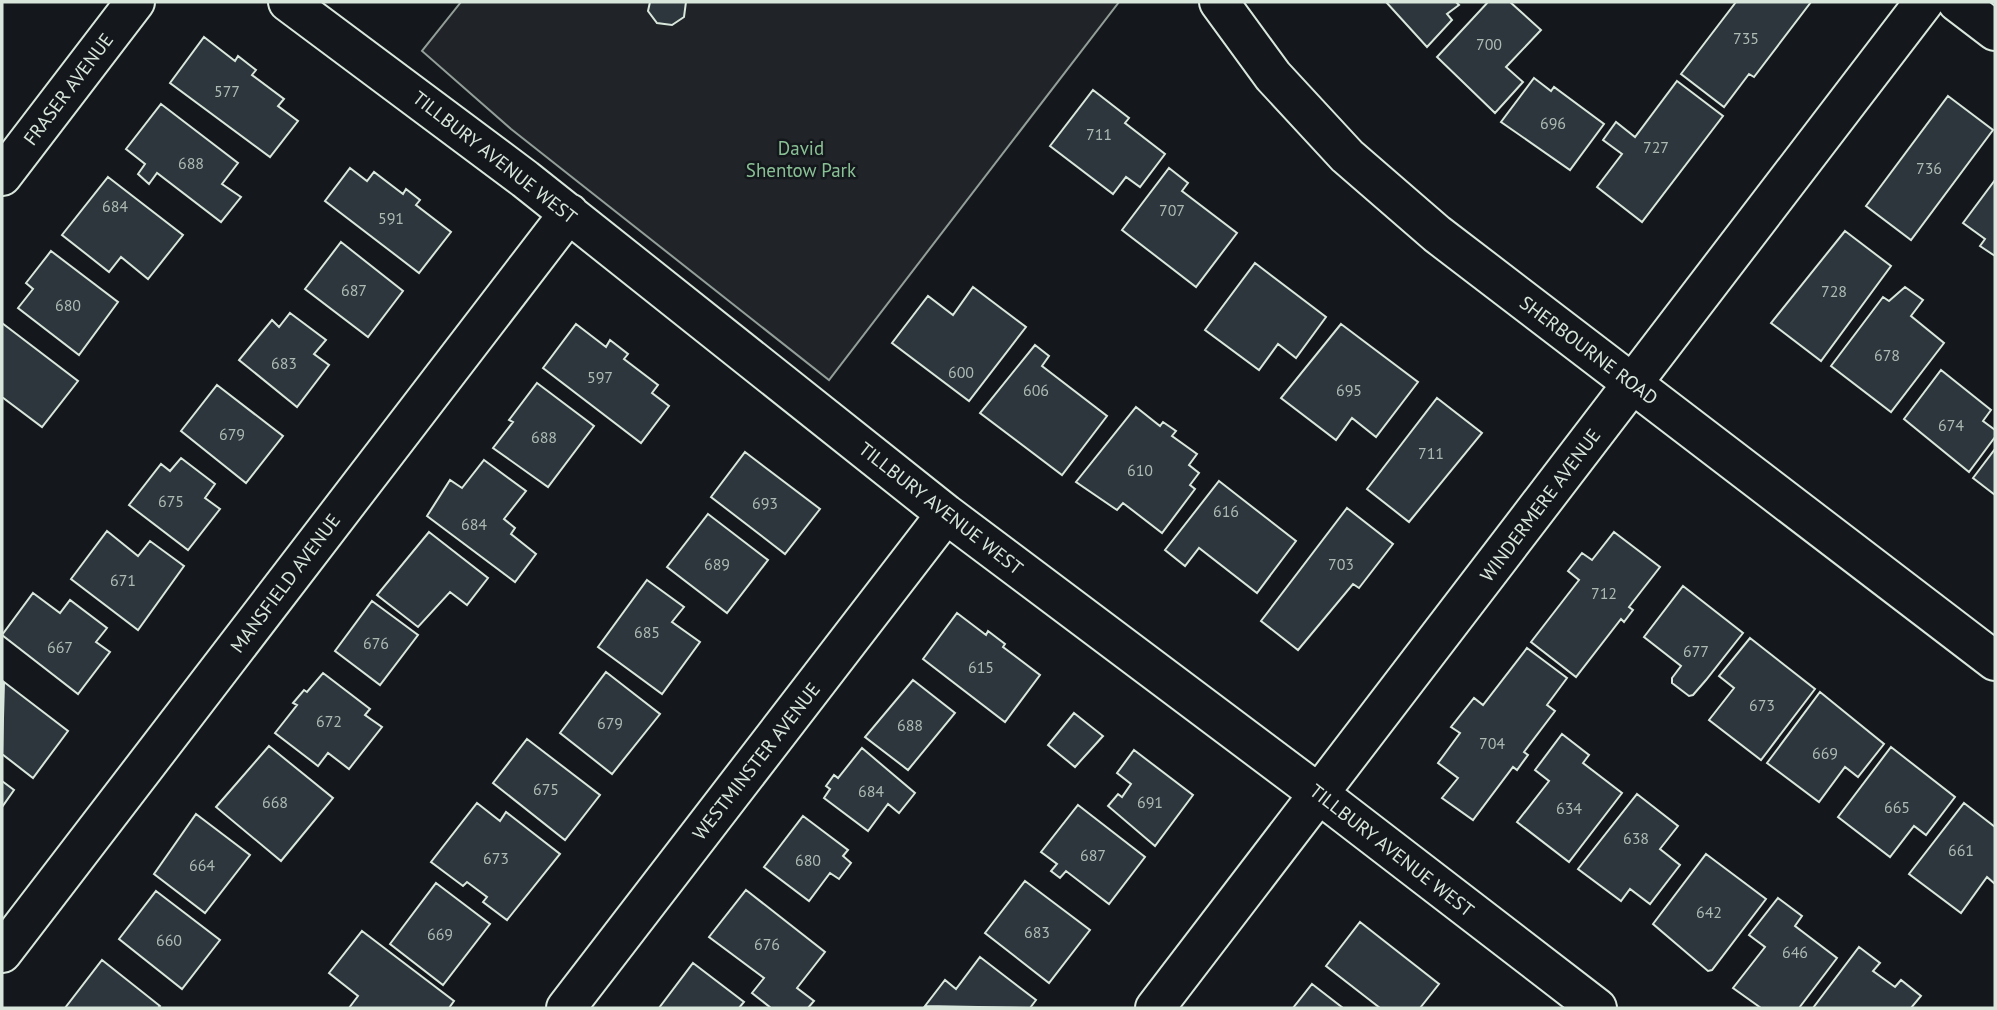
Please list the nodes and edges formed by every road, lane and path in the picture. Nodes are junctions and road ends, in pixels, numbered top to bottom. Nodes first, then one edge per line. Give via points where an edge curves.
1 (135, 2) edge
2 (288, 2) edge
3 (1219, 2) edge
4 (1924, 2) edge
5 (1957, 2) edge
6 (1995, 31) edge
7 (2, 176) edge
8 (569, 213) junction
9 (1633, 383) junction
10 (946, 514) junction
11 (1995, 661) edge
12 (1319, 794) junction
13 (2, 953) edge
14 (566, 1008) edge
15 (1155, 1008) edge
16 (1597, 1008) edge

1 - 7 street, FRASER AVENUE
2 - 8 street, TILLBURY AVENUE WEST
3 - 9 street, SHERBOURNE ROAD via 1273,76 1347,156 1437,234
4 - 9 street, WINDERMERE AVENUE
5 - 6 street
8 - 10 street, TILLBURY AVENUE WEST
8 - 13 street, MANSFIELD AVENUE
9 - 11 street, SHERBOURNE ROAD
9 - 12 street, WINDERMERE AVENUE
10 - 12 street, TILLBURY AVENUE WEST
10 - 14 street, WESTMINSTER AVENUE
12 - 15 street, WINDERMERE AVENUE
12 - 16 street, TILLBURY AVENUE WEST

